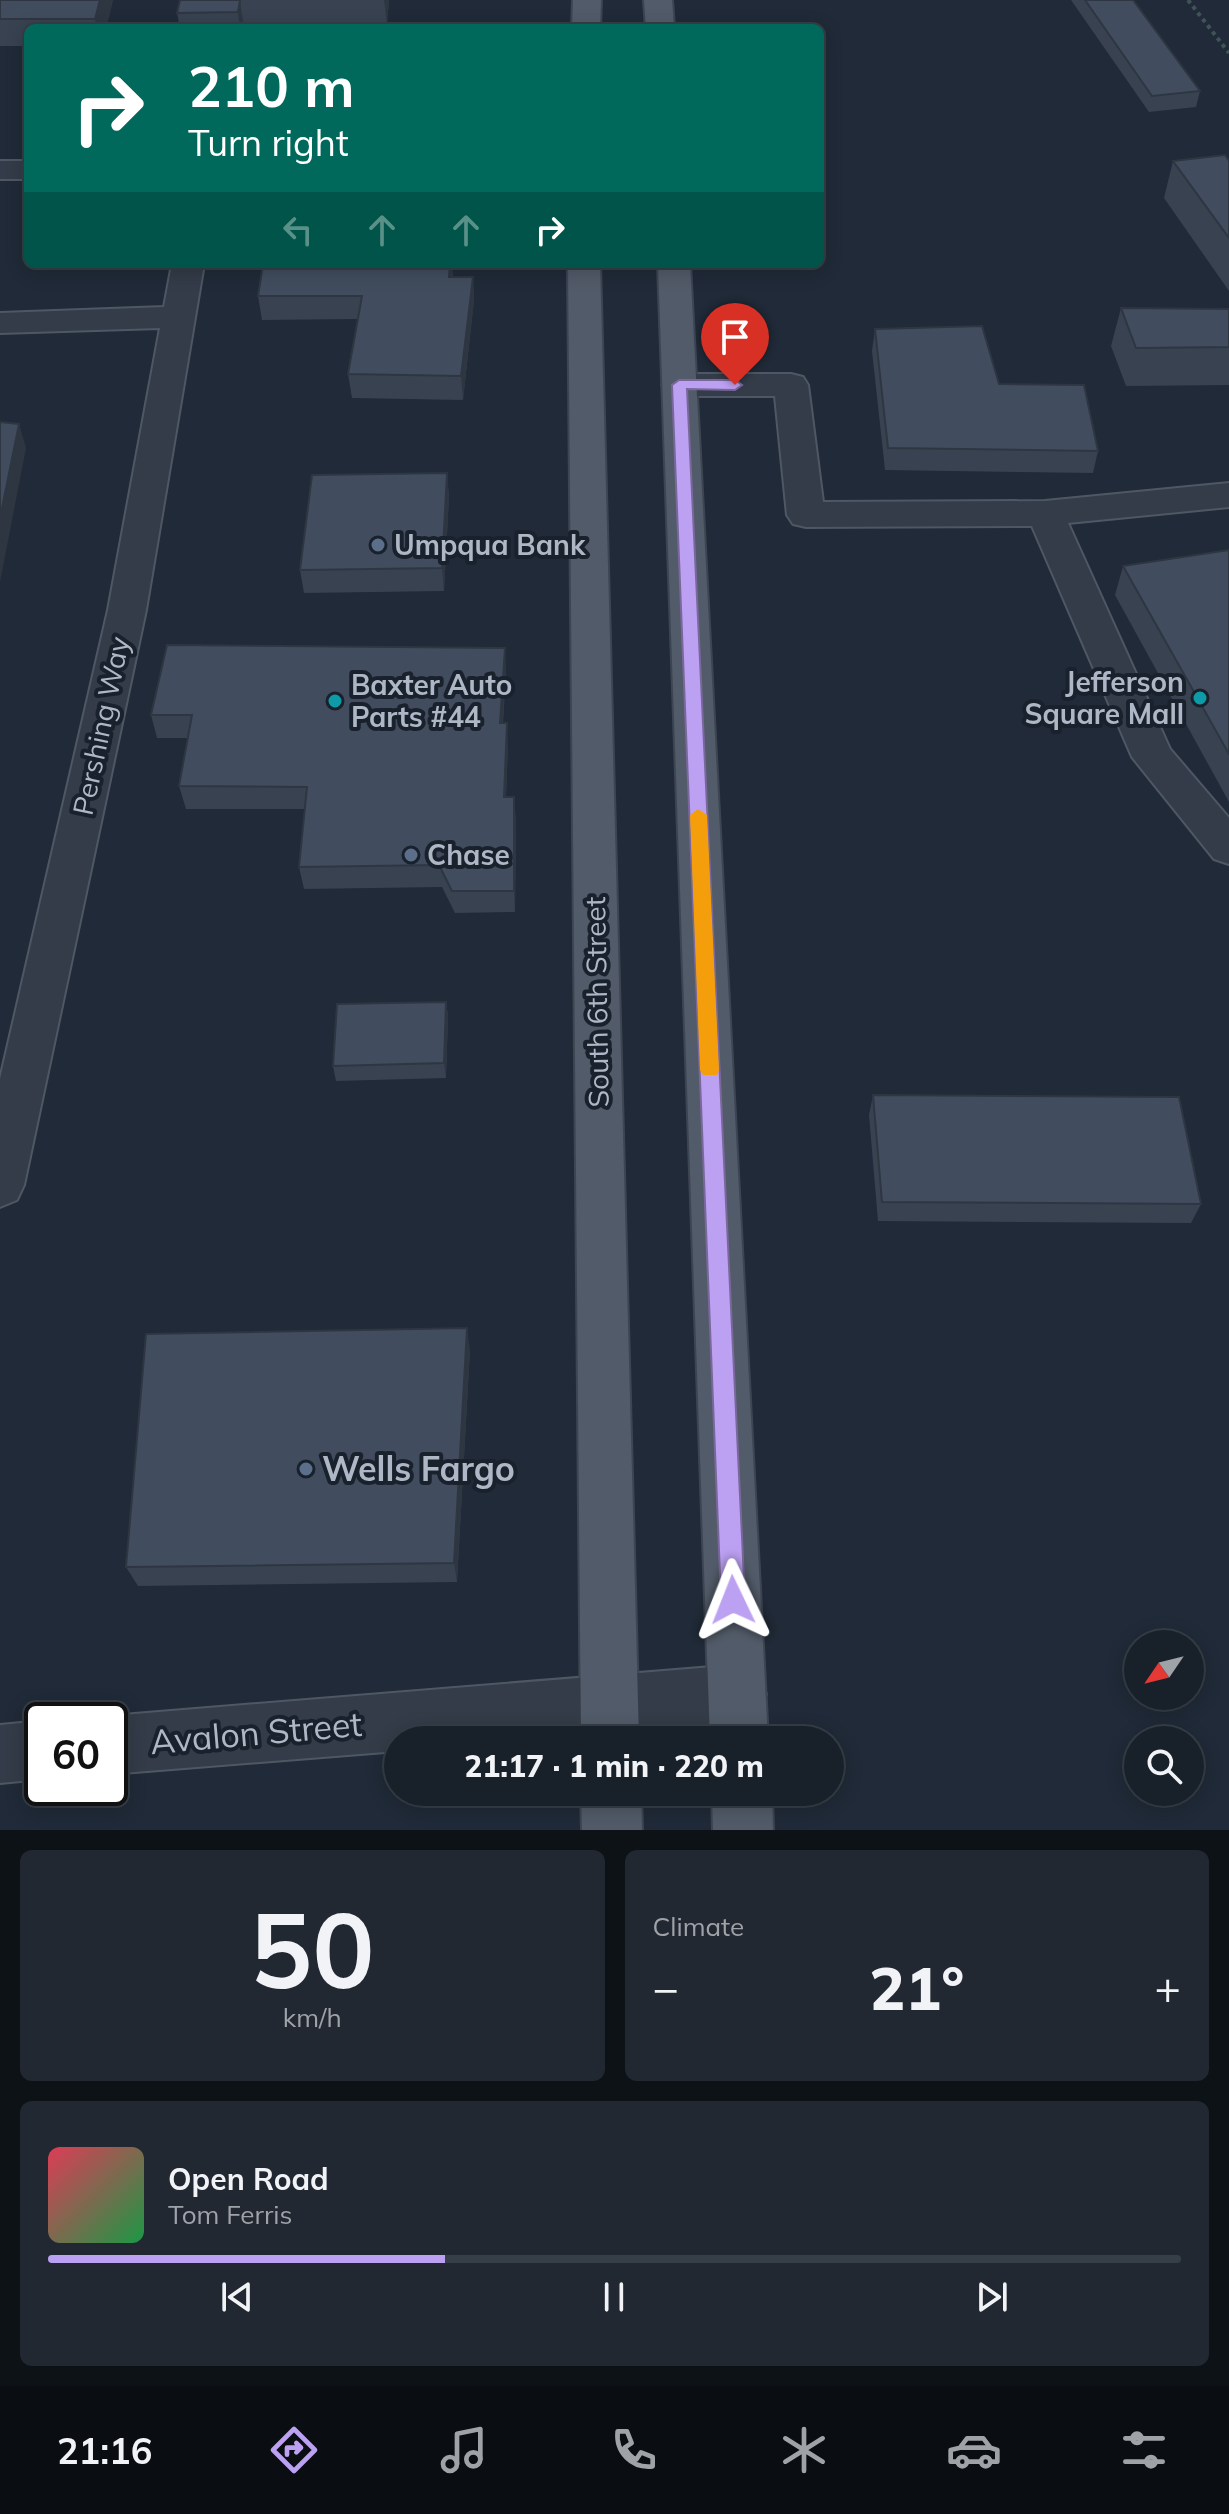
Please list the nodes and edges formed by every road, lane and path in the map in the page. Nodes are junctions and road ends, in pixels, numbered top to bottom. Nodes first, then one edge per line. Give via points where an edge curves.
1 (587, 0) edge
2 (658, 0) edge
3 (1188, 0) edge
4 (586, 24) edge
5 (660, 24) edge
6 (1229, 53) edge
7 (0, 170) edge
8 (24, 170) edge
9 (187, 268) edge
10 (584, 268) edge
11 (674, 268) edge
12 (179, 317) junction
13 (0, 323) edge
14 (679, 385) junction
15 (1229, 495) edge
16 (1045, 513) junction
17 (1229, 847) edge
18 (0, 1185) edge
19 (738, 1717) edge
20 (609, 1722) edge
21 (128, 1744) edge
22 (24, 1752) edge
23 (0, 1754) edge
24 (611, 1806) edge
25 (742, 1806) edge
26 (612, 1830) edge
27 (743, 1830) edge

1 - 4 main road
2 - 5 main road
3 - 6 path
7 - 8 street
9 - 12 street, Pershing Way
10 - 20 main road, South 6th Street
11 - 14 main road
12 - 13 street
12 - 18 street, Pershing Way via 127,610
14 - 16 street via 791,385 806,515
14 - 19 main road
15 - 16 street
16 - 17 street via 1153,757
19 - 20 street, Avalon Street
20 - 21 street, Avalon Street
22 - 23 street
24 - 26 main road
25 - 27 main road

